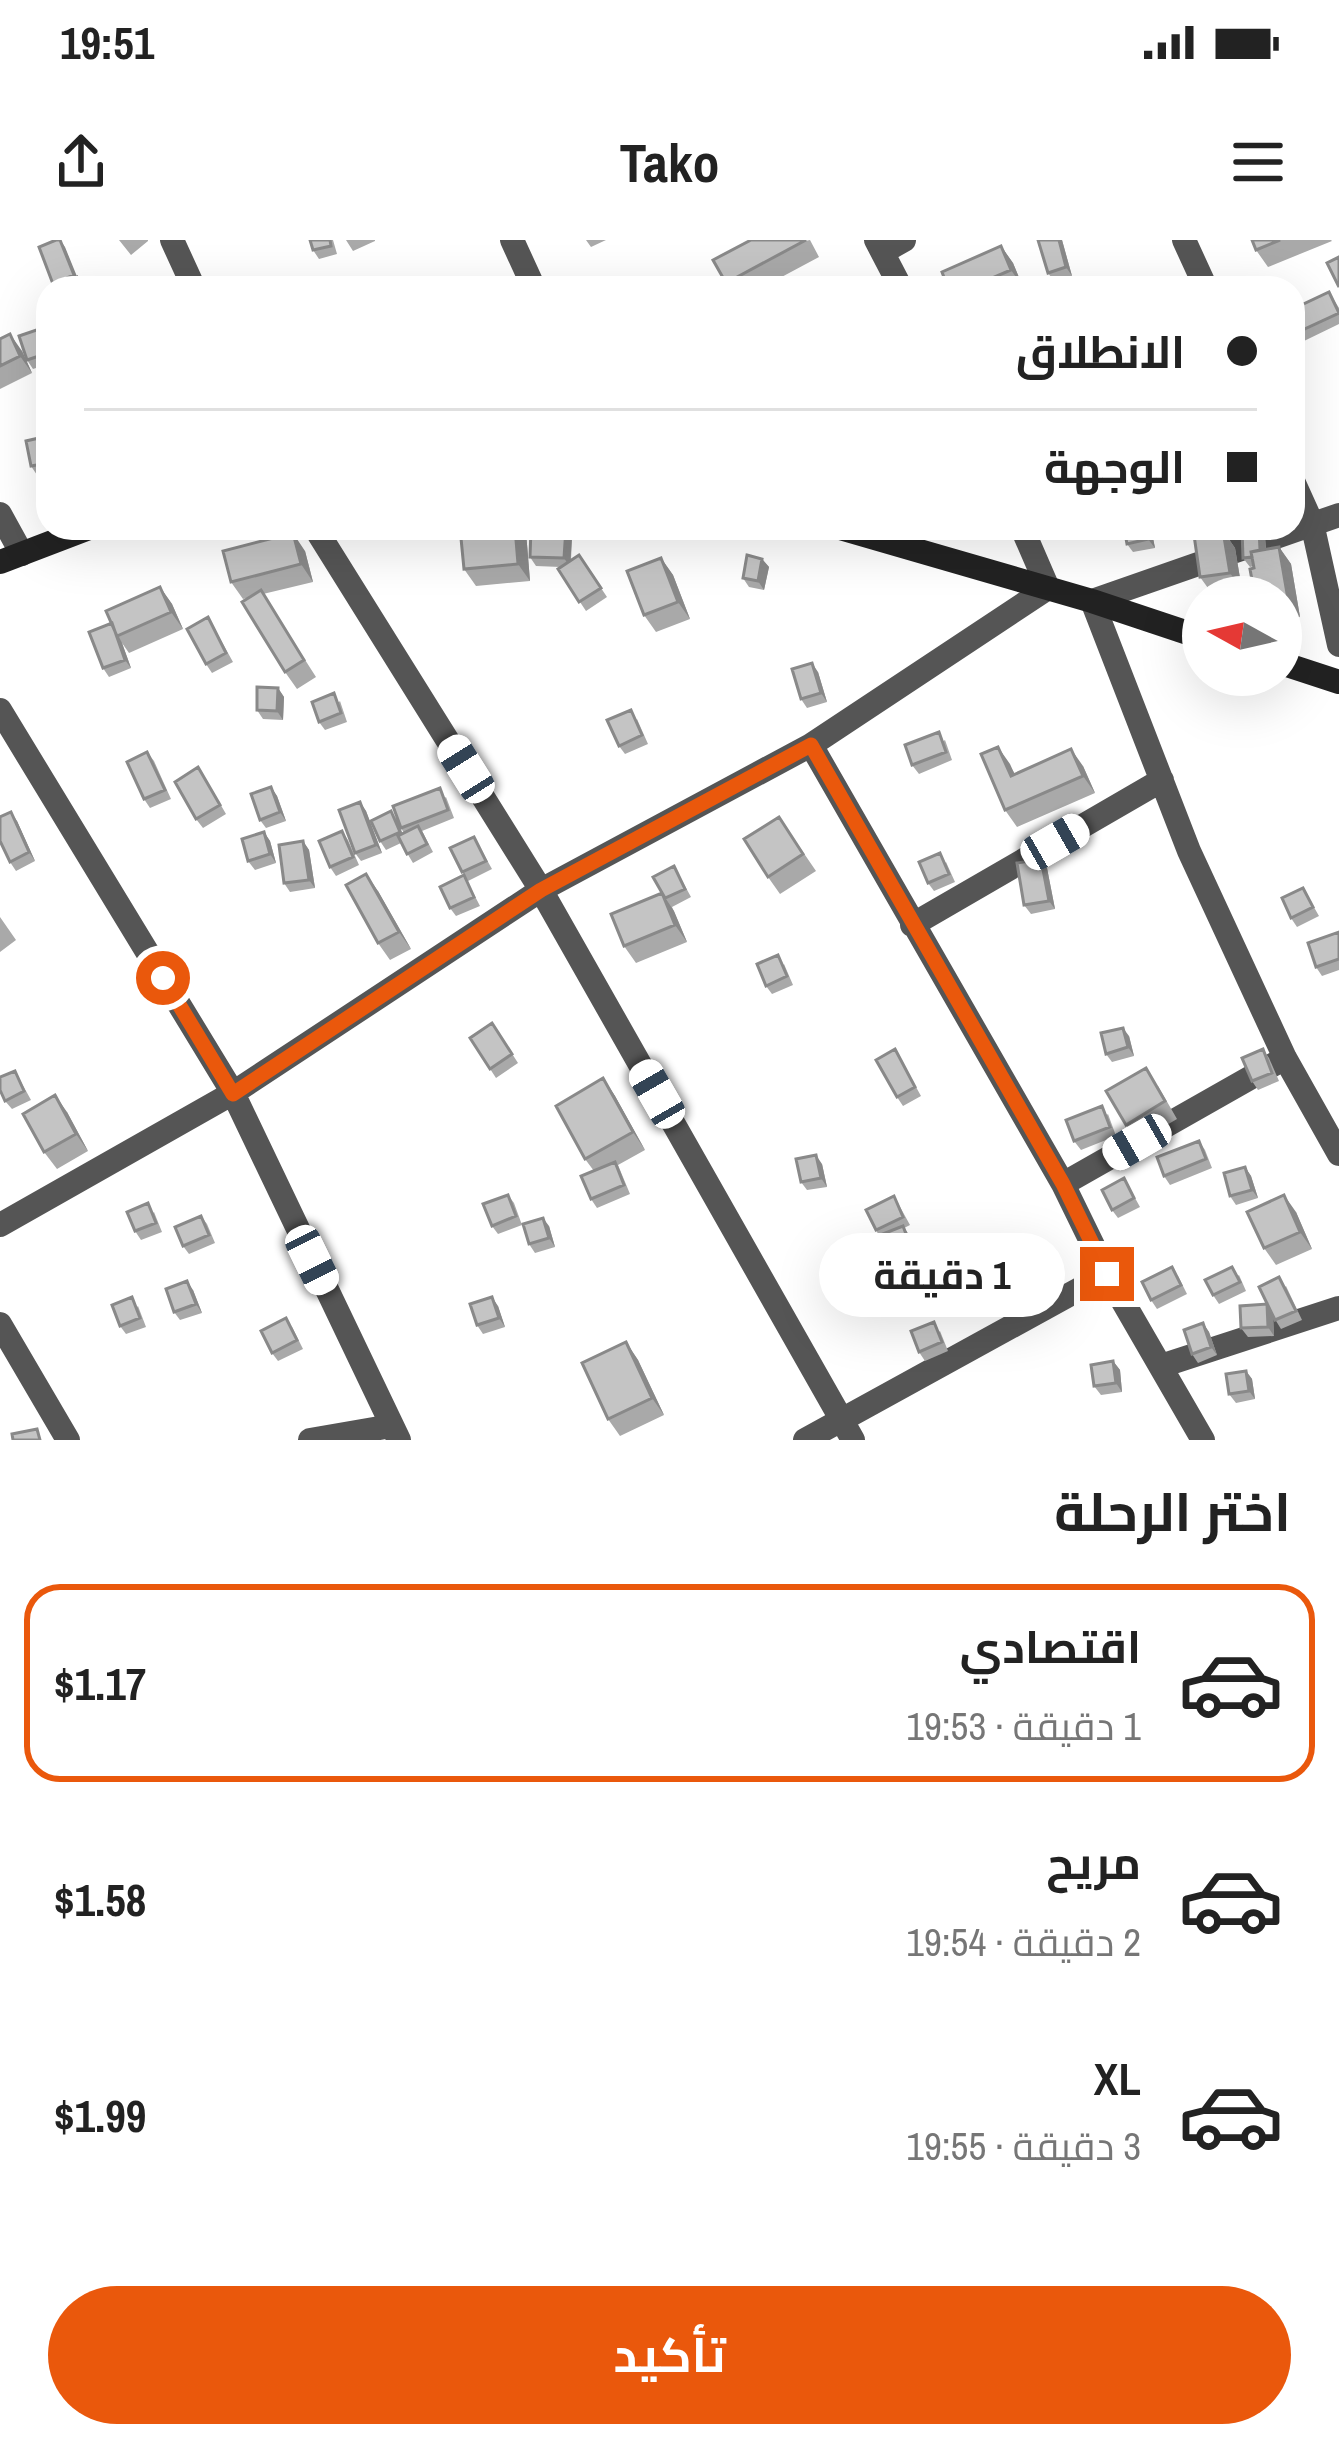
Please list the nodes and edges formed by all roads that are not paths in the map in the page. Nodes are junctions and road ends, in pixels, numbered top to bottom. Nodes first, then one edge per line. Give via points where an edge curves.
1 (172, 240) edge
2 (512, 240) edge
3 (1184, 240) edge
4 (888, 244) edge
5 (188, 276) edge
6 (528, 276) edge
7 (897, 276) edge
8 (1200, 276) edge
9 (1305, 508) edge
10 (0, 514) edge
11 (1339, 514) edge
12 (1312, 523) junction
13 (1305, 525) edge
14 (58, 540) edge
15 (322, 540) edge
16 (882, 540) edge
17 (1027, 540) edge
18 (1264, 540) edge
19 (11, 558) edge
20 (1048, 588) junction
21 (1092, 601) junction
22 (1182, 631) edge
23 (1339, 645) edge
24 (1302, 670) edge
25 (1339, 682) edge
26 (0, 710) edge
27 (811, 745) junction
28 (1162, 779) junction
29 (541, 890) junction
30 (912, 925) junction
31 (1285, 1058) junction
32 (233, 1094) junction
33 (1339, 1154) edge
34 (1063, 1184) junction
35 (0, 1225) edge
36 (1107, 1274) junction
37 (1339, 1308) edge
38 (0, 1324) edge
39 (1161, 1366) junction
40 (848, 1430) edge
41 (395, 1433) edge
42 (68, 1440) edge
43 (310, 1440) edge
44 (805, 1440) edge
45 (1203, 1440) edge

1 - 5 street
2 - 6 street
3 - 8 street
4 - 7 street
9 - 12 street
10 - 19 street
11 - 12 street
12 - 13 street
12 - 23 street
14 - 19 main road
15 - 29 street
16 - 20 main road
17 - 20 street
18 - 21 street
20 - 21 main road
20 - 27 street
21 - 22 main road
21 - 28 street
24 - 25 main road
26 - 32 street
27 - 29 street
27 - 30 street
28 - 30 street
28 - 31 street
29 - 32 street
29 - 40 street
30 - 34 street
31 - 33 street
31 - 34 street
32 - 35 street
32 - 41 street
34 - 36 street
36 - 39 street
36 - 40 street
37 - 39 street
38 - 42 street
39 - 45 street
40 - 44 street
41 - 43 street

